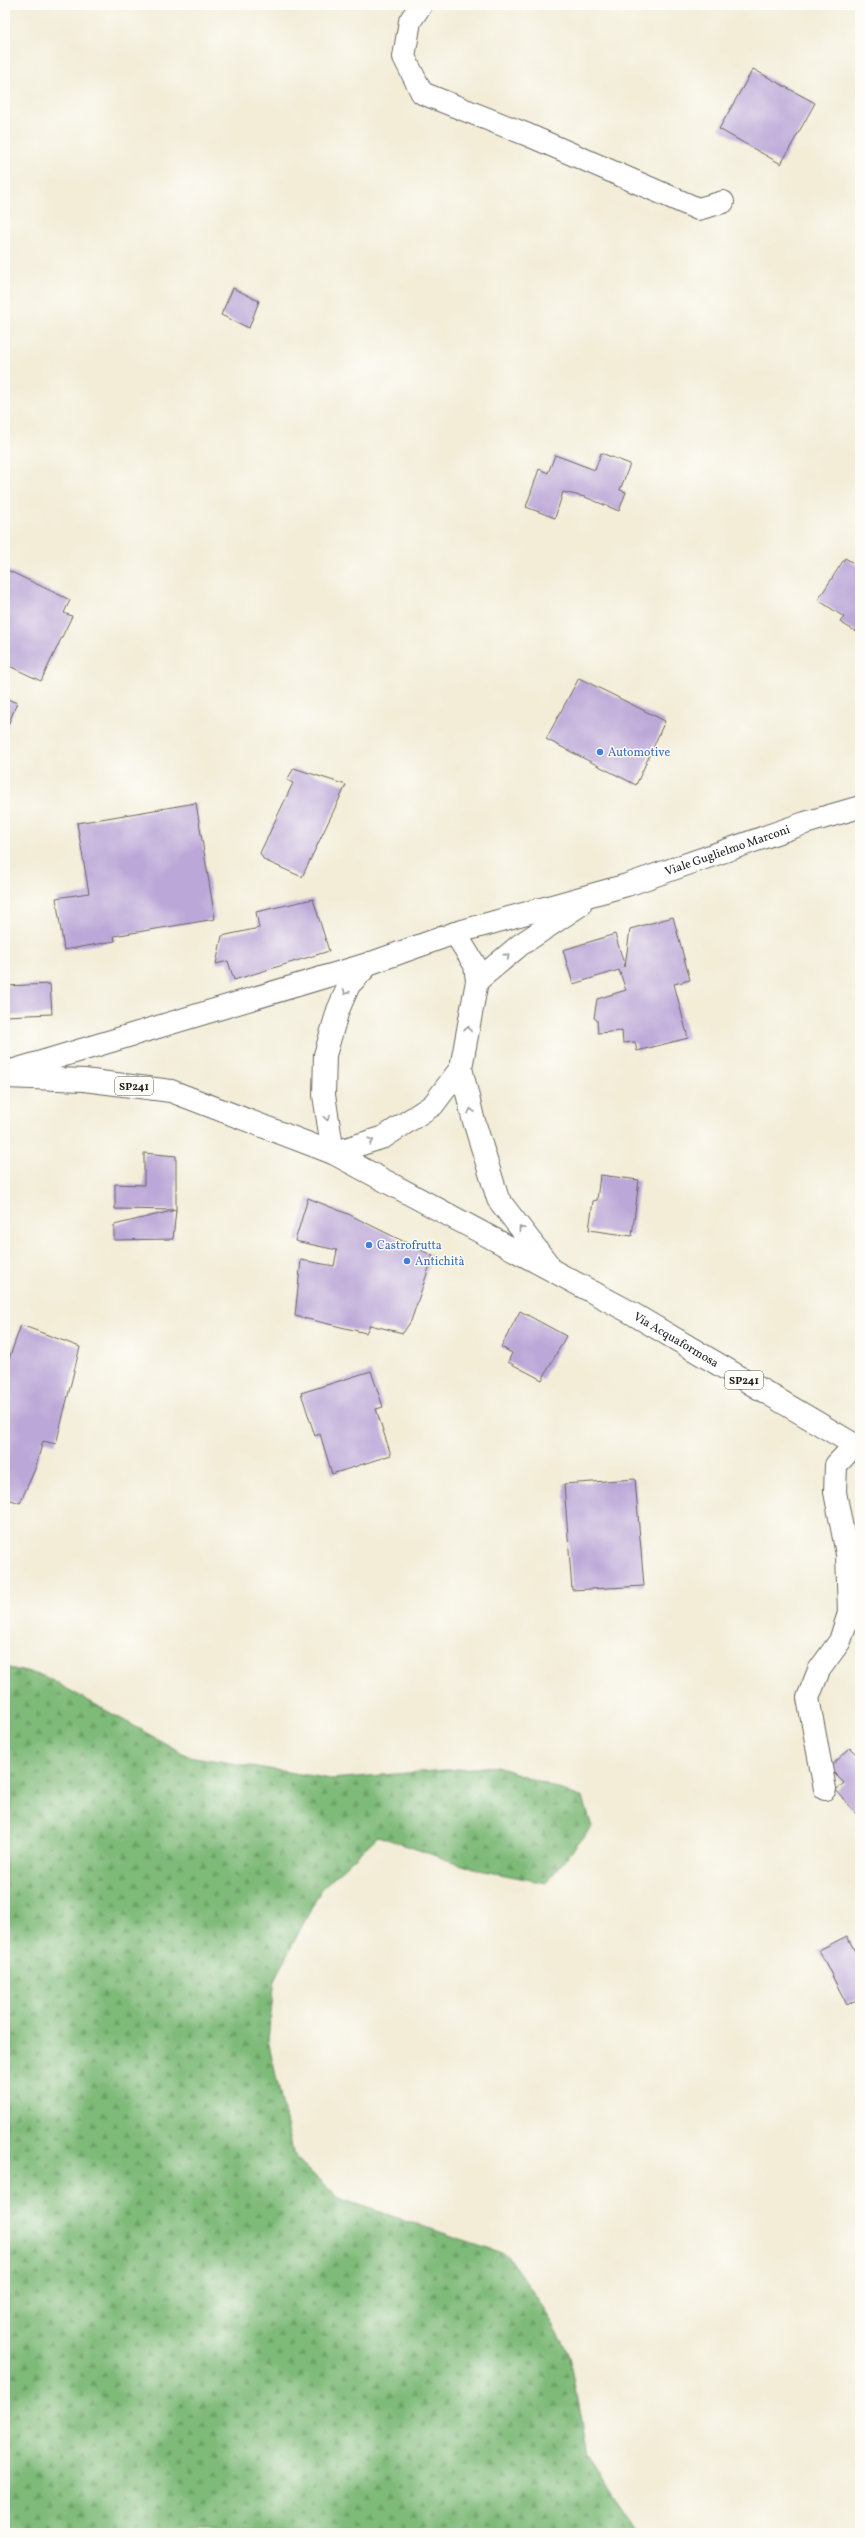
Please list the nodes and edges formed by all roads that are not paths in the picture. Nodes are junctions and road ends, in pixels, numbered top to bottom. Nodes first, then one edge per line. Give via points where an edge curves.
1 (421, 5) edge
2 (723, 202) dead end
3 (860, 807) edge
4 (596, 894) junction
5 (455, 933) junction
6 (371, 962) junction
7 (477, 981) junction
8 (461, 1068) junction
9 (5, 1073) edge
10 (5, 1077) edge
11 (333, 1153) junction
12 (554, 1271) junction
13 (857, 1447) edge
14 (825, 1789) dead end

1 - 2 main road via 410,21 404,57 422,93 698,208
3 - 4 main road, Viale Guglielmo Marconi via 805,823
4 - 5 main road
7 -> 4 main road via 520,945
5 - 6 main road
5 - 7 main road via 475,965
6 - 9 main road
6 -> 11 main road via 349,985 338,1010 325,1055 324,1095
8 -> 7 main road
11 -> 8 main road via 384,1137 433,1105
12 -> 8 main road via 498,1200
10 - 11 main road, SP241 via 84,1080 171,1091
11 - 12 main road, SP241
12 - 13 main road, Via Acquaformosa / SP241 via 628,1311
13 - 14 main road via 836,1465 835,1492 847,1554 849,1613 840,1641 819,1670 808,1698

